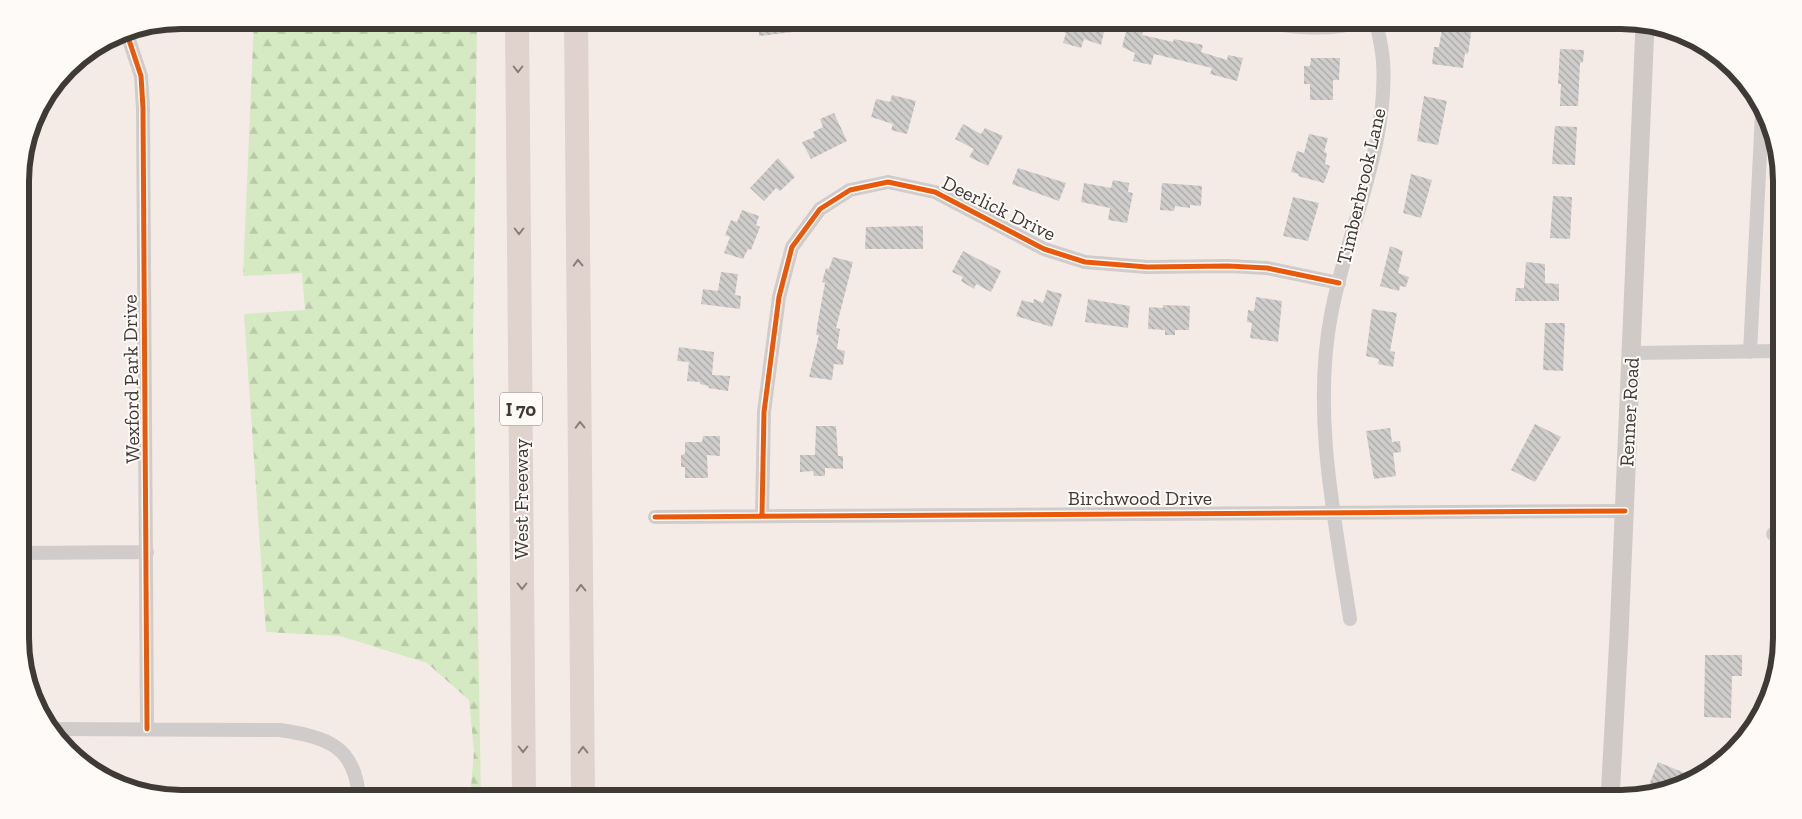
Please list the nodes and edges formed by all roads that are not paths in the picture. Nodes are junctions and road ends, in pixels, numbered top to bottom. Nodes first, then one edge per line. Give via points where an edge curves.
1 (518, 29) edge
2 (576, 29) edge
3 (1378, 29) edge
4 (1645, 31) edge
5 (128, 38) edge
6 (1762, 122) edge
7 (1339, 283) junction
8 (1773, 351) edge
9 (1750, 352) junction
10 (1632, 353) junction
11 (1625, 511) junction
12 (1334, 512) junction
13 (762, 516) junction
14 (654, 517) dead end
15 (147, 552) junction
16 (29, 553) edge
17 (1350, 619) dead end
18 (59, 729) edge
19 (147, 729) junction
20 (358, 790) edge
21 (524, 790) edge
22 (583, 790) edge
23 (1610, 790) edge

1 -> 21 highway, West Freeway / I 70
22 -> 2 highway
3 - 7 street, Timberbrook Lane via 1383,60 1381,103 1371,163
4 - 10 main road, Renner Road
5 - 15 street, Wexford Park Drive via 140,76 143,108
6 - 9 street
7 - 12 street, Timberbrook Lane via 1330,316 1323,394
7 - 13 street, Deerlick Drive via 1267,268 1147,267 1085,262 1044,249 935,192 888,182 850,190 820,208 792,247 779,297 764,412
8 - 9 street
9 - 10 street
10 - 11 main road, Renner Road
11 - 12 street, Birchwood Drive
11 - 23 main road, Renner Road
12 - 13 street, Birchwood Drive
12 - 17 street, Timberbrook Lane
13 - 14 street, Birchwood Drive
15 - 16 street
15 - 19 street, Wexford Park Drive
18 - 19 street
19 - 20 street via 280,730 314,735 330,742 342,753

